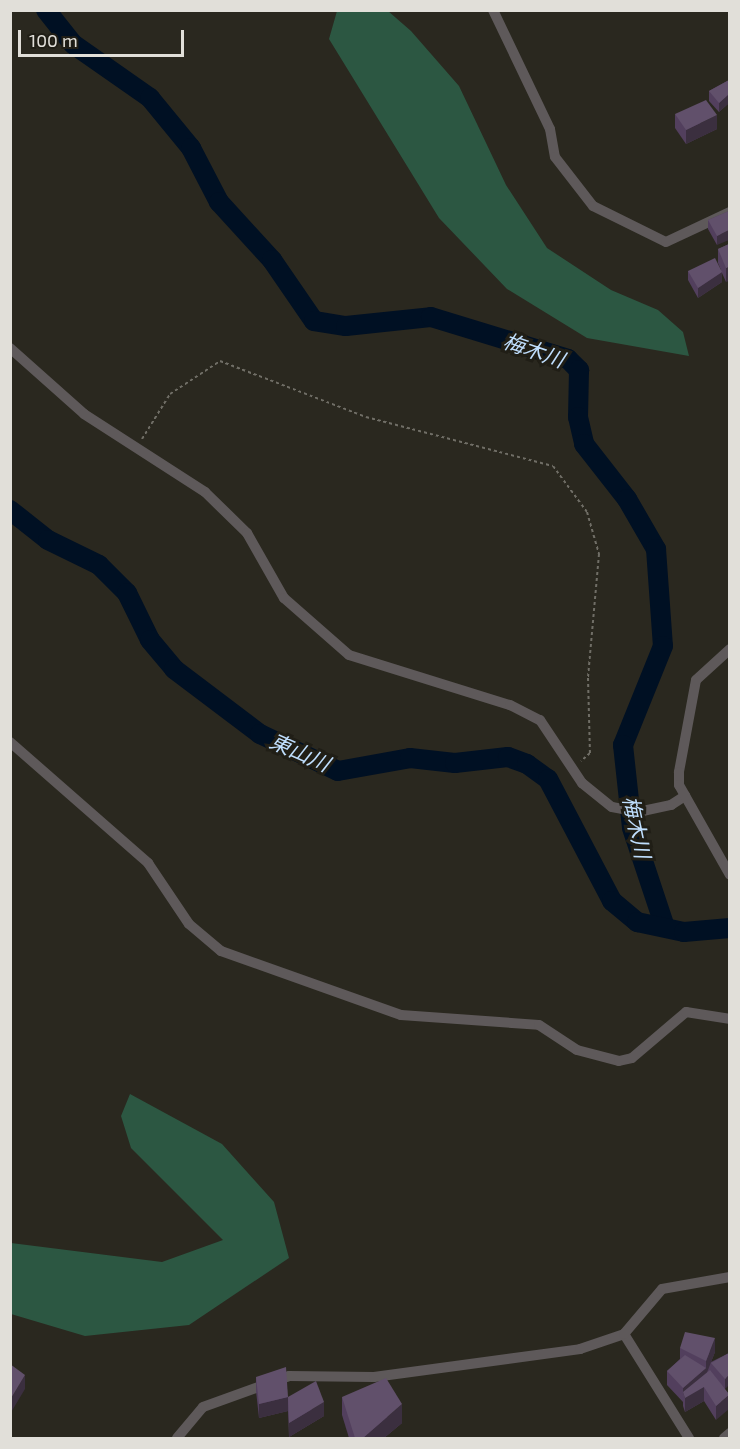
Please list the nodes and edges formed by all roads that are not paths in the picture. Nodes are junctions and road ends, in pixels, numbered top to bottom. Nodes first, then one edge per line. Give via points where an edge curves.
1 (493, 10) edge
2 (729, 212) edge
3 (10, 348) edge
4 (729, 649) edge
5 (10, 742) edge
6 (685, 796) junction
7 (729, 875) edge
8 (729, 1019) edge
9 (729, 1277) edge
10 (624, 1334) junction
11 (729, 1433) edge
12 (177, 1438) edge
13 (689, 1438) edge
14 (724, 1438) edge

1 - 2 street via 550,129 555,157 593,206 666,242
3 - 6 street via 70,403 206,492 247,533 284,598 319,634 349,655 510,705 540,720 594,796 612,807 638,812 671,805
4 - 6 street via 696,680 679,772
5 - 8 street via 148,863 189,924 221,951 401,1015 539,1025 577,1050 602,1059 632,1058 686,1012
6 - 7 street
9 - 10 street via 653,1294
10 - 12 street via 580,1349 428,1372 289,1376 203,1407
10 - 13 street
11 - 14 street

